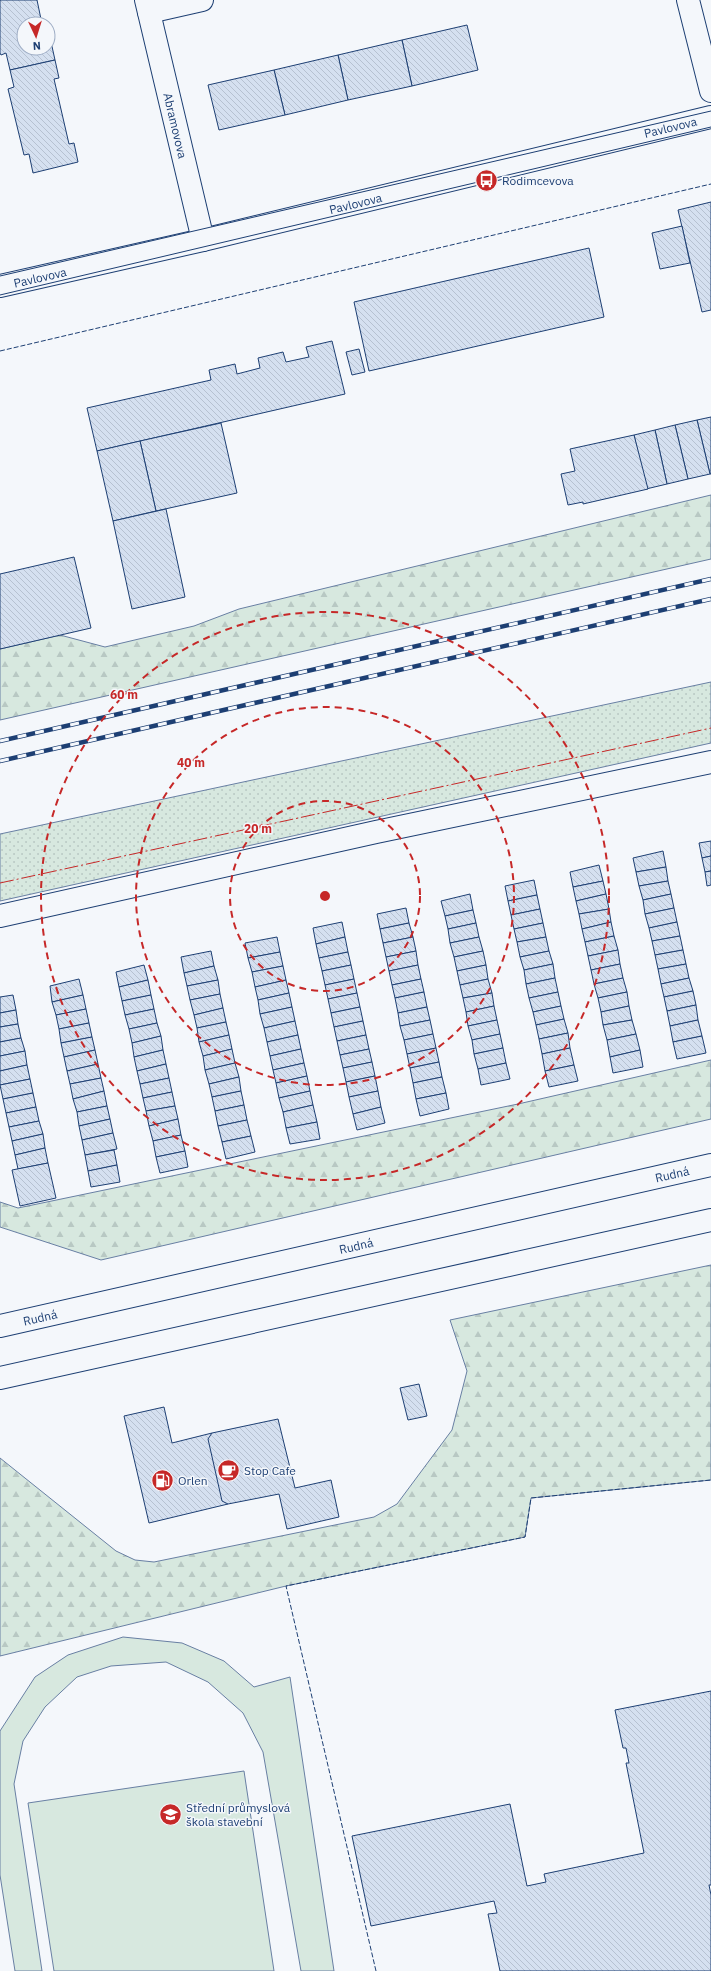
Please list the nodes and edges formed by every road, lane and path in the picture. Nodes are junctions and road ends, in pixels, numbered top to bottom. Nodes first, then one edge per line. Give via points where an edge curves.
1 (202, 0) edge
2 (688, 0) edge
3 (148, 6) edge
4 (711, 91) edge
5 (711, 118) edge
6 (203, 240) junction
7 (0, 286) edge
8 (711, 762) edge
9 (0, 916) edge
10 (711, 1165) edge
11 (711, 1220) edge
12 (0, 1326) edge
13 (0, 1378) edge

1 - 3 main road, Abramovova
2 - 4 main road
3 - 6 main road, Abramovova
5 - 6 main road, Pavlovova
6 - 7 main road, Pavlovova
8 - 9 main road via 384,830
10 - 12 main road, Rudná
11 - 13 main road

